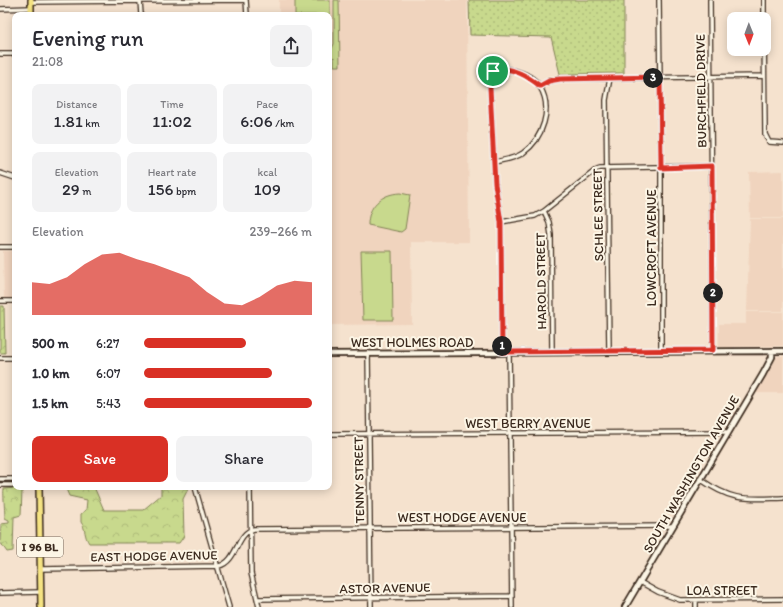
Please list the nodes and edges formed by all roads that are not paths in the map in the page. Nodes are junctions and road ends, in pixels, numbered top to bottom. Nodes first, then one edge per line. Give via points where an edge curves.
1 (140, 0) edge
2 (246, 0) edge
3 (659, 0) edge
4 (710, 0) edge
5 (764, 0) edge
6 (31, 3) edge
7 (0, 9) edge
8 (141, 12) edge
9 (246, 12) edge
10 (764, 12) edge
11 (0, 54) edge
12 (12, 54) edge
13 (764, 56) edge
14 (764, 76) junction
15 (660, 77) junction
16 (711, 77) junction
17 (610, 78) junction
18 (540, 86) junction
19 (783, 143) edge
20 (494, 162) junction
21 (712, 166) junction
22 (608, 168) junction
23 (661, 168) junction
24 (0, 173) edge
25 (12, 177) edge
26 (544, 211) junction
27 (501, 222) junction
28 (0, 247) edge
29 (12, 247) edge
30 (12, 301) edge
31 (0, 302) edge
32 (713, 350) junction
33 (610, 351) junction
34 (661, 351) junction
35 (772, 351) junction
36 (783, 351) edge
37 (502, 352) junction
38 (509, 352) junction
39 (552, 352) junction
40 (368, 353) junction
41 (332, 354) edge
42 (0, 358) edge
43 (12, 358) edge
44 (728, 432) junction
45 (510, 433) junction
46 (332, 434) edge
47 (368, 434) junction
48 (0, 479) edge
49 (12, 479) edge
50 (700, 479) junction
51 (0, 485) edge
52 (12, 485) edge
53 (39, 490) edge
54 (197, 490) edge
55 (250, 490) edge
56 (783, 498) edge
57 (673, 526) junction
58 (511, 527) junction
59 (370, 528) junction
60 (251, 530) junction
61 (219, 566) junction
62 (40, 569) junction
63 (640, 582) junction
64 (41, 592) junction
65 (0, 593) edge
66 (512, 596) junction
67 (371, 598) junction
68 (783, 599) edge
69 (257, 600) junction
70 (696, 600) junction
71 (41, 607) edge
72 (229, 607) edge
73 (259, 607) edge
74 (371, 607) edge
75 (512, 607) edge
76 (625, 607) edge
77 (696, 607) edge

1 - 2 street
1 - 6 street
1 - 8 street
2 - 9 street
3 - 15 street, LOWCROFT AVENUE
4 - 16 street, BURCHFIELD DRIVE
5 - 10 street
6 - 7 street
11 - 12 street
13 - 14 street
14 - 16 street
14 - 19 street via 765,134 767,141
15 - 16 street
15 - 17 street
15 - 23 street, LOWCROFT AVENUE
16 - 21 street, BURCHFIELD DRIVE
17 - 18 street via 560,79
17 - 22 street, SCHLEE STREET via 606,100
18 - 20 street via 545,100 546,115 538,136 523,153 511,159
18 - 20 street via 514,70 497,68 493,71 490,88
20 - 27 street
21 - 23 street
21 - 32 street, BURCHFIELD DRIVE
22 - 23 street
22 - 26 street via 596,169
22 - 33 street, SCHLEE STREET
23 - 34 street, LOWCROFT AVENUE
24 - 25 street
26 - 27 street via 535,216
26 - 39 street, HAROLD STREET via 551,235
27 - 37 street
28 - 29 street
30 - 31 street
32 - 34 street, WEST HOLMES ROAD
32 - 35 street, WEST HOLMES ROAD
33 - 34 street, WEST HOLMES ROAD
33 - 39 street, WEST HOLMES ROAD
35 - 36 street, WEST HOLMES ROAD
35 - 44 street, SOUTH WASHINGTON AVENUE via 772,357 763,374
37 - 38 street, WEST HOLMES ROAD
37 - 40 street, WEST HOLMES ROAD
38 - 39 street, WEST HOLMES ROAD
38 - 45 street
40 - 41 street, WEST HOLMES ROAD
40 - 47 street, TENNY STREET
42 - 43 street
44 - 45 street, WEST BERRY AVENUE
44 - 50 street, SOUTH WASHINGTON AVENUE
45 - 47 street, WEST BERRY AVENUE
45 - 58 street
46 - 47 street, WEST BERRY AVENUE
47 - 59 street, TENNY STREET
48 - 49 street
50 - 56 street via 737,498
50 - 57 street, SOUTH WASHINGTON AVENUE
51 - 52 street
53 - 62 main road, I 96 BL
54 - 61 street
55 - 60 street
57 - 58 street, WEST HODGE AVENUE
57 - 63 street, SOUTH WASHINGTON AVENUE
58 - 59 street, WEST HODGE AVENUE
58 - 66 street
59 - 60 street, WEST HODGE AVENUE
59 - 67 street, TENNY STREET
60 - 61 street, EAST HODGE AVENUE via 228,563
60 - 69 street via 251,573
61 - 62 street, EAST HODGE AVENUE
61 - 72 street
62 - 64 main road, I 96 BL
63 - 70 street, LOA STREET via 666,596 680,600
63 - 76 street, SOUTH WASHINGTON AVENUE
64 - 65 street
64 - 71 main road, I 96 BL
66 - 67 street, ASTOR AVENUE
66 - 75 street
67 - 69 street, ASTOR AVENUE
67 - 74 street, TENNY STREET
68 - 70 street, LOA STREET
69 - 73 street
70 - 77 street

